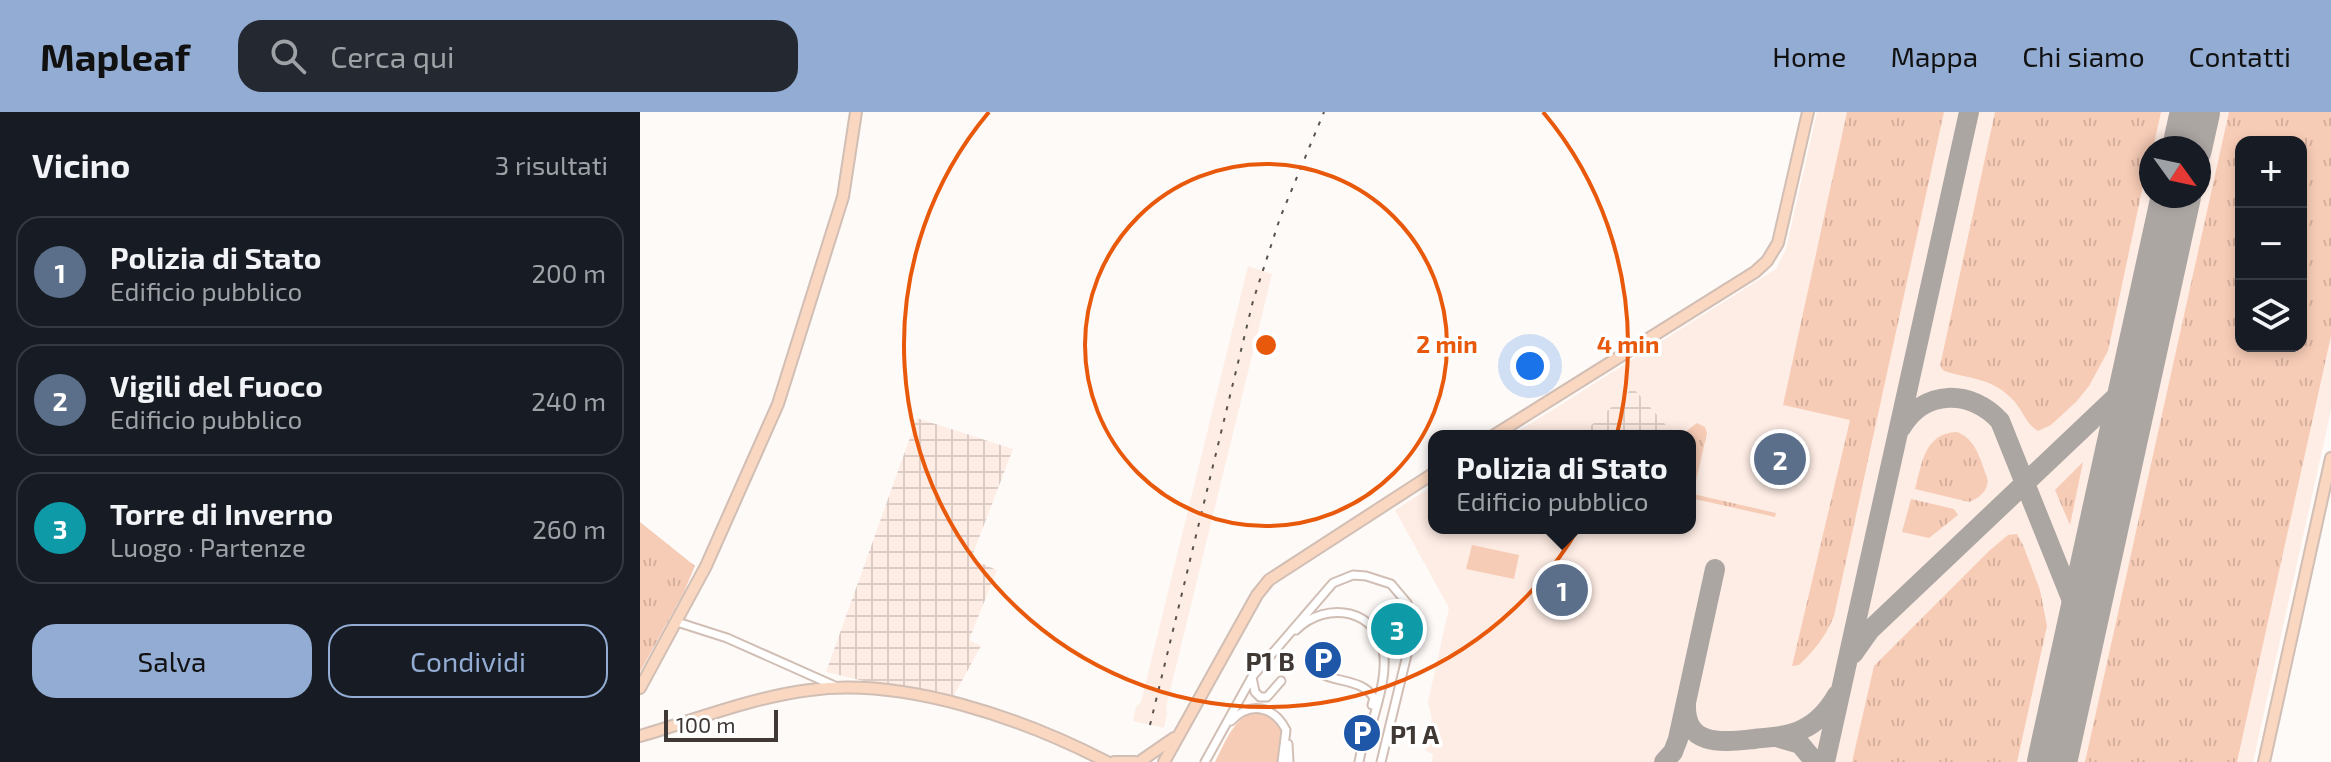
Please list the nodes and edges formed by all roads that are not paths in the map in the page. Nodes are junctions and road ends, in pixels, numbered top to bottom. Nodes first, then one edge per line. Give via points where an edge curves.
1 (856, 112) edge
2 (1808, 112) edge
3 (1503, 430) edge
4 (2331, 458) edge
5 (1428, 477) edge
6 (677, 622) junction
7 (1268, 657) junction
8 (1315, 670) dead end
9 (1252, 677) junction
10 (1281, 681) dead end
11 (640, 688) edge
12 (839, 688) junction
13 (1221, 732) junction
14 (1178, 734) junction
15 (640, 736) edge
16 (1287, 738) junction
17 (1367, 743) dead end
18 (1141, 761) edge
19 (1107, 762) edge
20 (1114, 762) edge
21 (1164, 762) edge
22 (1205, 762) edge
23 (1282, 762) edge
24 (1289, 762) edge
25 (1359, 762) edge
26 (1381, 762) edge
27 (2264, 762) edge

1 - 6 street via 843,197 778,404
2 - 3 street via 1778,243 1767,261
4 - 27 street
5 - 14 street via 1269,580
6 - 11 street
6 - 12 street via 727,638
7 - 9 street
7 - 17 street via 1320,613 1346,612 1376,633 1384,654 1382,679
7 - 26 street via 1333,583 1353,575 1378,578 1399,591 1413,618 1412,634
8 - 25 street via 1361,686 1374,698
9 - 10 street via 1260,697 1267,697
9 - 13 street
12 - 15 street via 784,694
12 - 19 street via 974,709 1052,734
13 - 16 street via 1241,711 1263,708 1282,723
13 - 22 street
14 - 18 street
14 - 21 street
16 - 23 street
16 - 24 street
18 - 20 street

